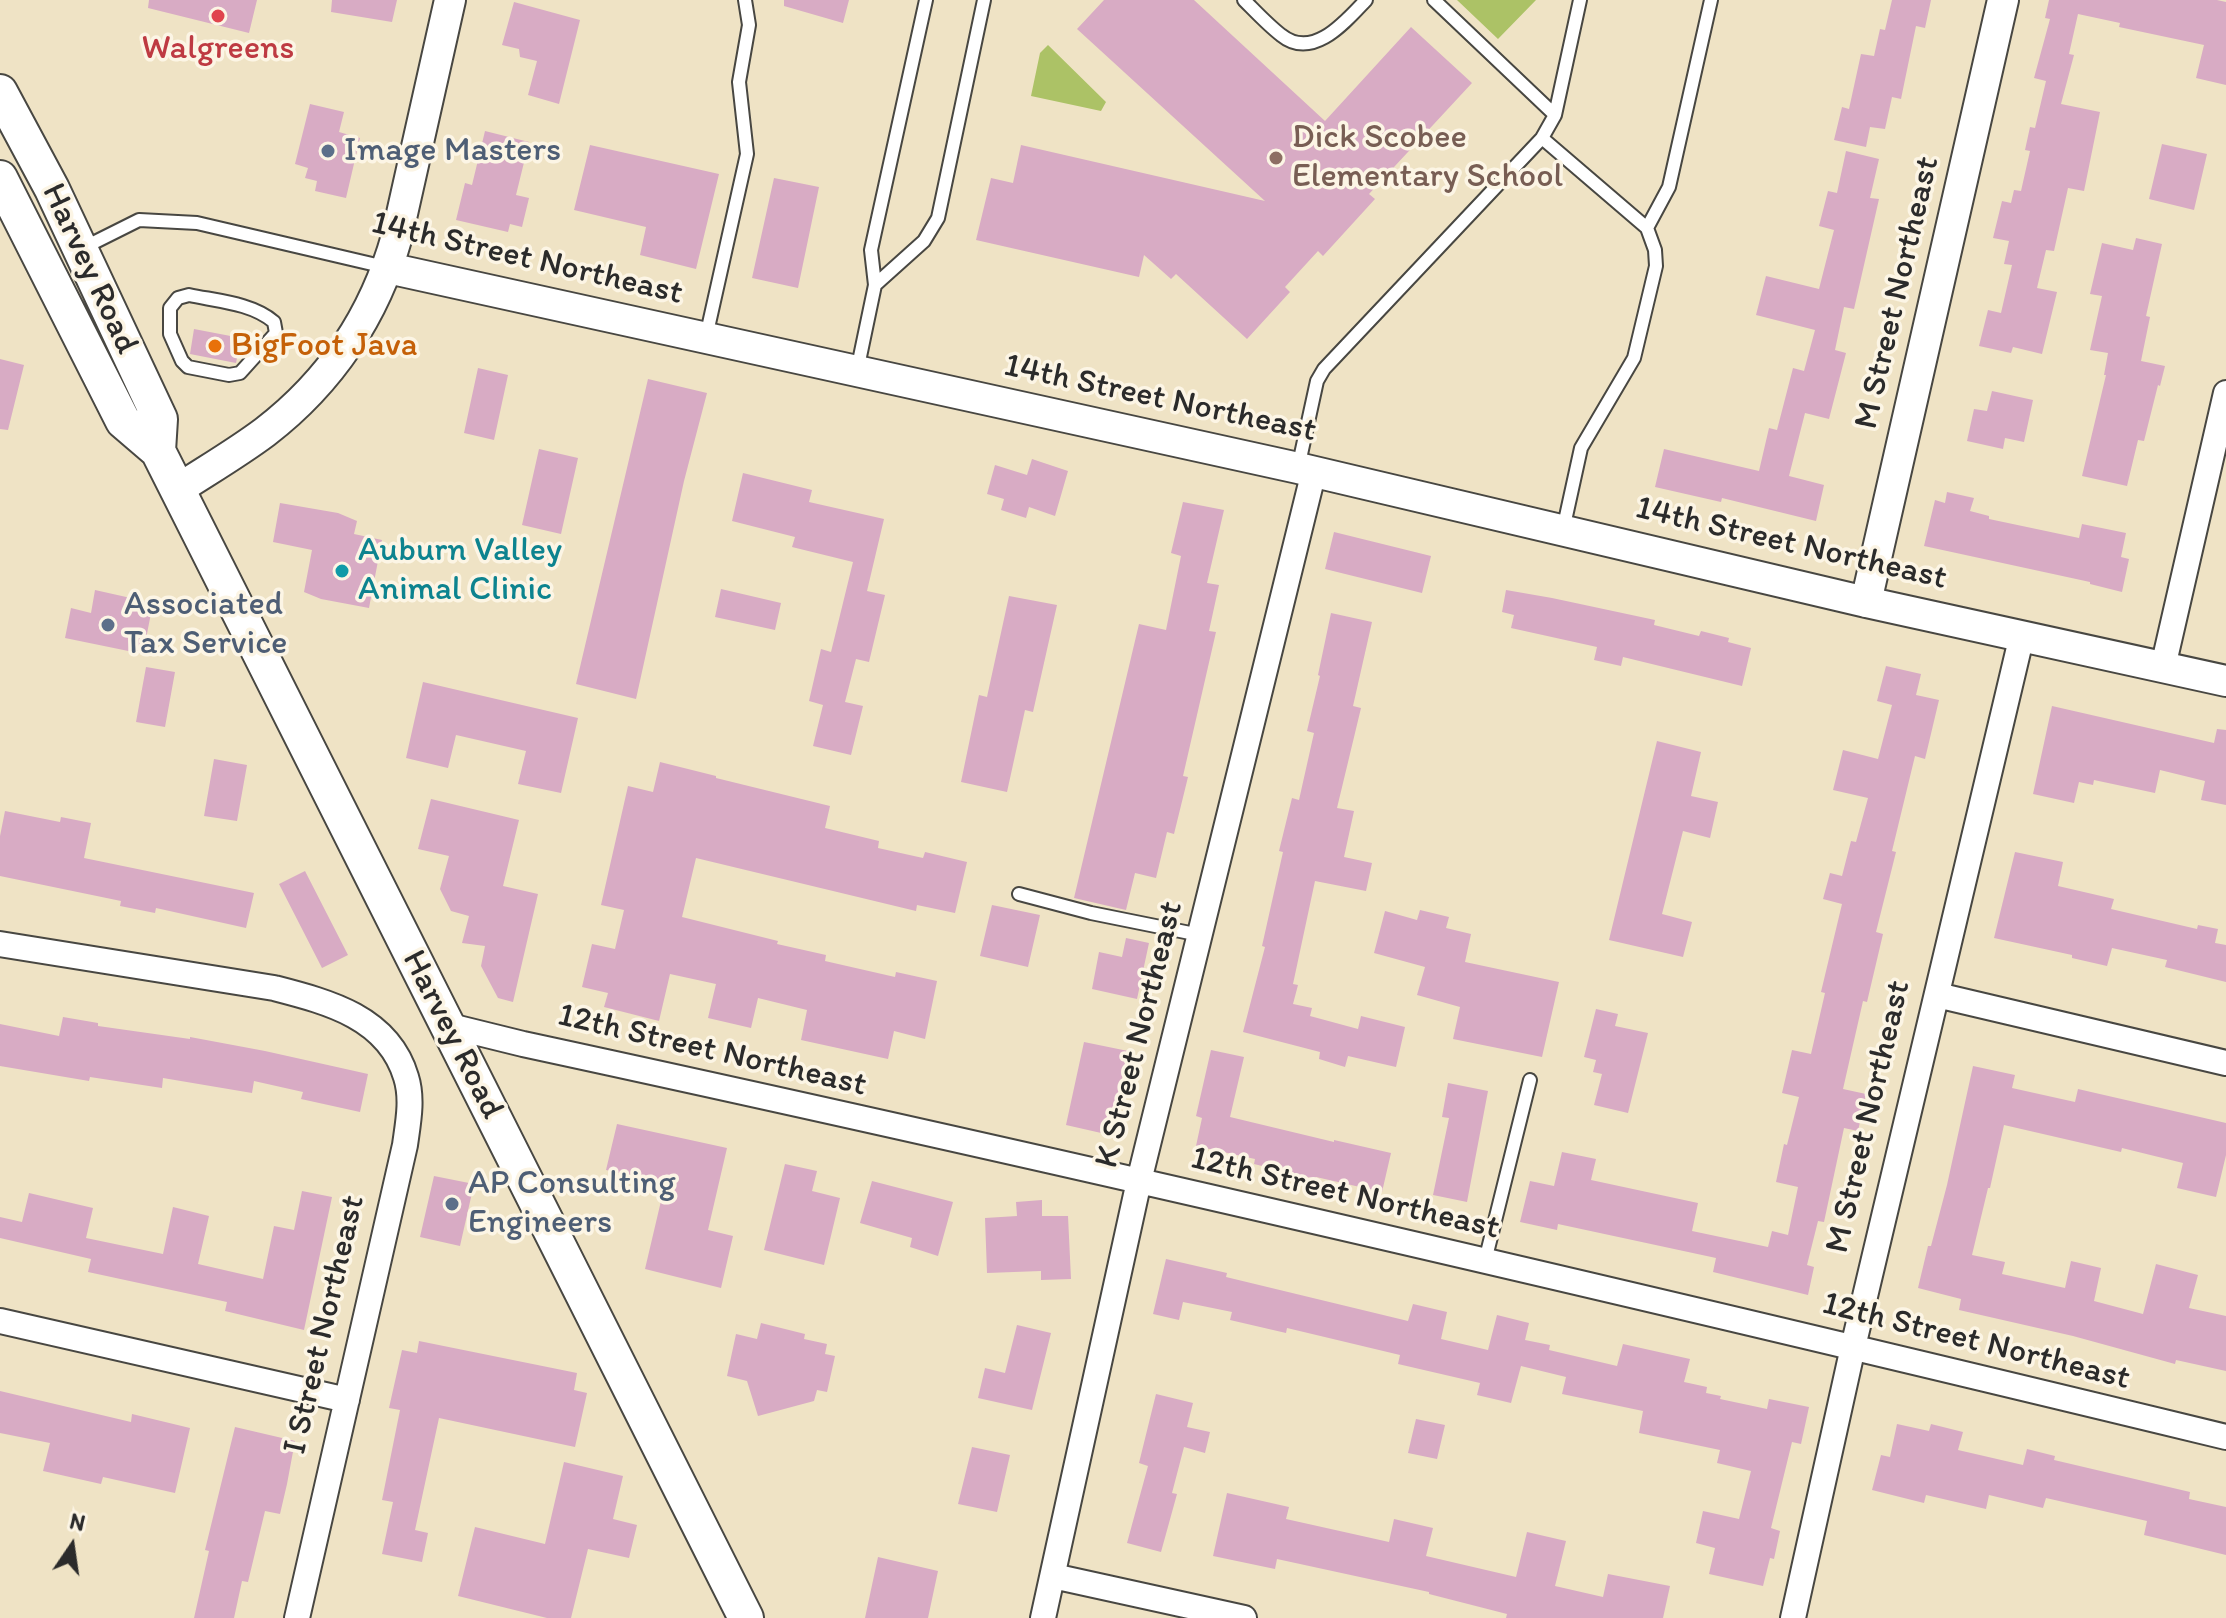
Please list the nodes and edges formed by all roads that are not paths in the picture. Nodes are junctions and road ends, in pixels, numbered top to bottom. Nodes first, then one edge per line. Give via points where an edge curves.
1 (450, 0) edge
2 (745, 0) edge
3 (926, 0) edge
4 (984, 0) edge
5 (1244, 0) edge
6 (1366, 0) edge
7 (1434, 0) edge
8 (1580, 0) edge
9 (1711, 0) edge
10 (2003, 0) edge
11 (0, 92) edge
12 (1555, 115) junction
13 (0, 130) edge
14 (1542, 138) junction
15 (0, 178) edge
16 (52, 189) junction
17 (1647, 228) junction
18 (80, 250) junction
19 (388, 268) junction
20 (875, 285) junction
21 (170, 308) joint
22 (706, 337) junction
23 (857, 371) junction
24 (2226, 393) edge
25 (158, 451) junction
26 (1306, 470) junction
27 (177, 490) junction
28 (1563, 530) junction
29 (1866, 602) junction
30 (2022, 635) junction
31 (2163, 667) junction
32 (2226, 681) edge
33 (1019, 894) dead end
34 (1200, 935) junction
35 (0, 944) edge
36 (1937, 995) junction
37 (446, 1025) junction
38 (2226, 1063) edge
39 (1530, 1080) dead end
40 (1139, 1181) junction
41 (1485, 1261) junction
42 (0, 1321) edge
43 (1853, 1347) junction
44 (347, 1400) junction
45 (2226, 1437) edge
46 (1053, 1576) junction
47 (297, 1618) edge
48 (746, 1618) edge
49 (1043, 1618) edge
50 (1244, 1618) edge
51 (1793, 1618) edge

1 - 19 street
2 - 22 lane via 749,25 739,82 747,154
3 - 20 lane via 871,250
4 - 20 lane via 938,218 924,241
5 - 6 lane via 1284,38 1299,43 1337,30
7 - 12 lane
8 - 12 lane
9 - 17 lane via 1669,187
10 - 29 street, M Street Northeast
11 - 16 main road, Harvey Road
12 - 14 lane
13 - 16 main road via 22,171
14 - 17 lane
14 - 26 lane via 1324,369 1317,381
15 - 25 main road, Harvey Road via 123,421
16 - 18 main road, Harvey Road
17 - 28 lane via 1656,266 1634,358 1581,448
18 - 19 lane, 14th Street Northeast via 139,220 197,223
18 - 25 main road, Harvey Road via 160,419
19 - 22 street, 14th Street Northeast
19 - 27 street via 354,336 312,388 264,432
20 - 23 lane
21 - 21 lane via 170,334 188,367 240,373 276,333 274,322 264,314 233,304 189,295
22 - 23 street, 14th Street Northeast
23 - 26 street, 14th Street Northeast
24 - 31 street
25 - 27 main road, Harvey Road
26 - 28 street, 14th Street Northeast
26 - 34 street, K Street Northeast
27 - 37 main road, Harvey Road
28 - 29 street, 14th Street Northeast
29 - 30 street, 14th Street Northeast
30 - 31 street, 14th Street Northeast
30 - 36 street, M Street Northeast
31 - 32 street, 14th Street Northeast
33 - 34 lane
34 - 40 street, K Street Northeast
35 - 44 street, I Street Northeast via 318,999 374,1027 394,1050 407,1078 410,1108
36 - 38 street
36 - 43 street, M Street Northeast
37 - 40 street, 12th Street Northeast
37 - 48 main road, Harvey Road
39 - 41 lane
40 - 41 street, 12th Street Northeast
40 - 46 street, K Street Northeast
41 - 43 street, 12th Street Northeast
42 - 44 street
43 - 45 street, 12th Street Northeast
43 - 51 street, M Street Northeast
44 - 47 street, I Street Northeast
46 - 49 street, K Street Northeast
46 - 50 street

